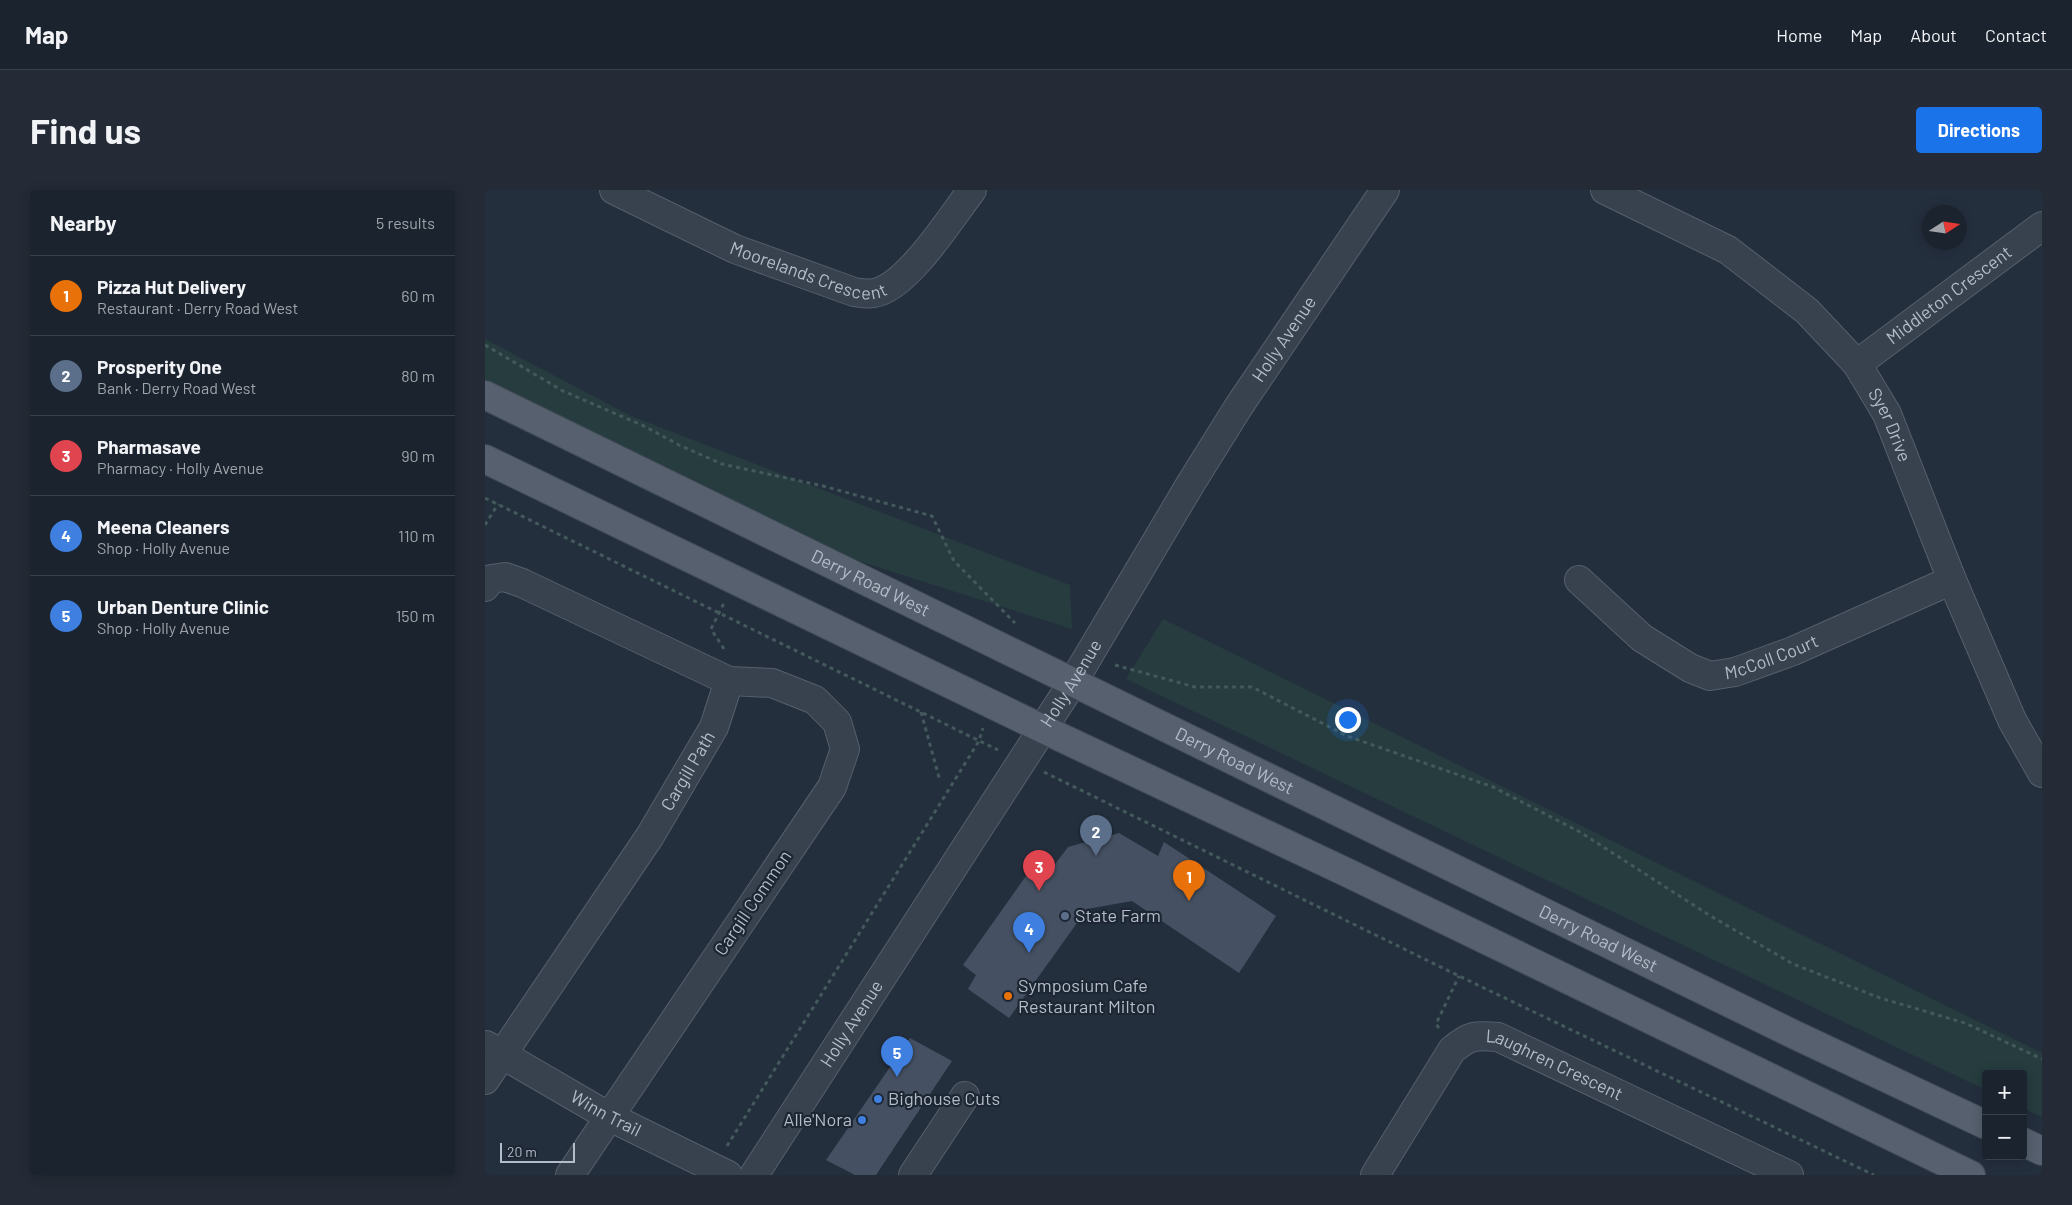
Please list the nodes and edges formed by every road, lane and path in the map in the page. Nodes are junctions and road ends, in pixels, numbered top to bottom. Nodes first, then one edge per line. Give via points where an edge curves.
1 (614, 190) edge
2 (972, 190) edge
3 (1385, 190) edge
4 (1605, 190) edge
5 (2042, 226) edge
6 (485, 345) edge
7 (1857, 364) junction
8 (485, 395) edge
9 (485, 459) edge
10 (485, 498) edge
11 (498, 504) junction
12 (485, 525) edge
13 (736, 580) junction
14 (1579, 580) dead end
15 (1952, 580) junction
16 (485, 587) edge
17 (719, 613) junction
18 (1021, 630) dead end
19 (1087, 657) junction
20 (729, 681) junction
21 (1073, 682) junction
22 (990, 703) junction
23 (921, 712) junction
24 (1043, 729) junction
25 (979, 741) junction
26 (1022, 761) junction
27 (2042, 773) edge
28 (940, 782) dead end
29 (1459, 976) junction
30 (493, 1050) edge
31 (1453, 1050) junction
32 (2042, 1059) edge
33 (485, 1080) edge
34 (965, 1096) dead end
35 (608, 1116) junction
36 (1982, 1123) edge
37 (2027, 1144) edge
38 (2042, 1151) edge
39 (720, 1171) edge
40 (570, 1175) edge
41 (754, 1175) edge
42 (913, 1175) edge
43 (1375, 1175) edge
44 (1789, 1175) edge
45 (1873, 1175) edge
46 (1971, 1175) edge

1 - 2 street, Moorelands Crescent via 735,249 854,292 875,293 896,282 913,267
3 - 19 street, Holly Avenue via 1239,406
4 - 7 street, Syer Drive via 1728,250 1807,310
5 - 7 street, Middleton Crescent
6 - 18 path via 563,391 722,464 823,486 932,516 954,561
7 - 15 street, Syer Drive via 1887,414
8 - 21 main road, Derry Road West
9 - 13 main road
10 - 11 path
11 - 12 path
11 - 17 path
13 - 17 path
13 - 22 main road
14 - 15 street, McColl Court via 1642,638 1689,668 1710,676 1735,672 1793,651
15 - 27 street, Syer Drive via 2012,720
16 - 20 street via 491,580 505,578 523,583
17 - 20 path via 711,629 725,651
17 - 23 path
19 - 21 street, Holly Avenue
19 - 32 path via 1195,686 1252,687 1347,736 1493,787 1580,832 1793,964 1880,998 1965,1023
20 - 30 street, Cargill Path via 714,727 650,836
20 - 35 street, Cargill Common via 772,683 815,700 837,722 845,749 832,787
21 - 24 street, Holly Avenue
21 - 36 main road, Derry Road West
22 - 24 main road
22 - 25 path
23 - 25 path
23 - 28 path
24 - 26 street, Holly Avenue
24 - 46 main road via 1357,877
25 - 26 path
25 - 39 path via 737,1130
26 - 29 path
26 - 41 street, Holly Avenue
29 - 31 path via 1436,1024
29 - 45 path
30 - 33 street, Cargill Path
30 - 35 street, Winn Trail
31 - 43 street, Laughren Crescent
31 - 44 street, Laughren Crescent via 1467,1038 1478,1035 1498,1037
34 - 42 street
35 - 39 street, Winn Trail
35 - 40 street, Cargill Common
37 - 38 main road

